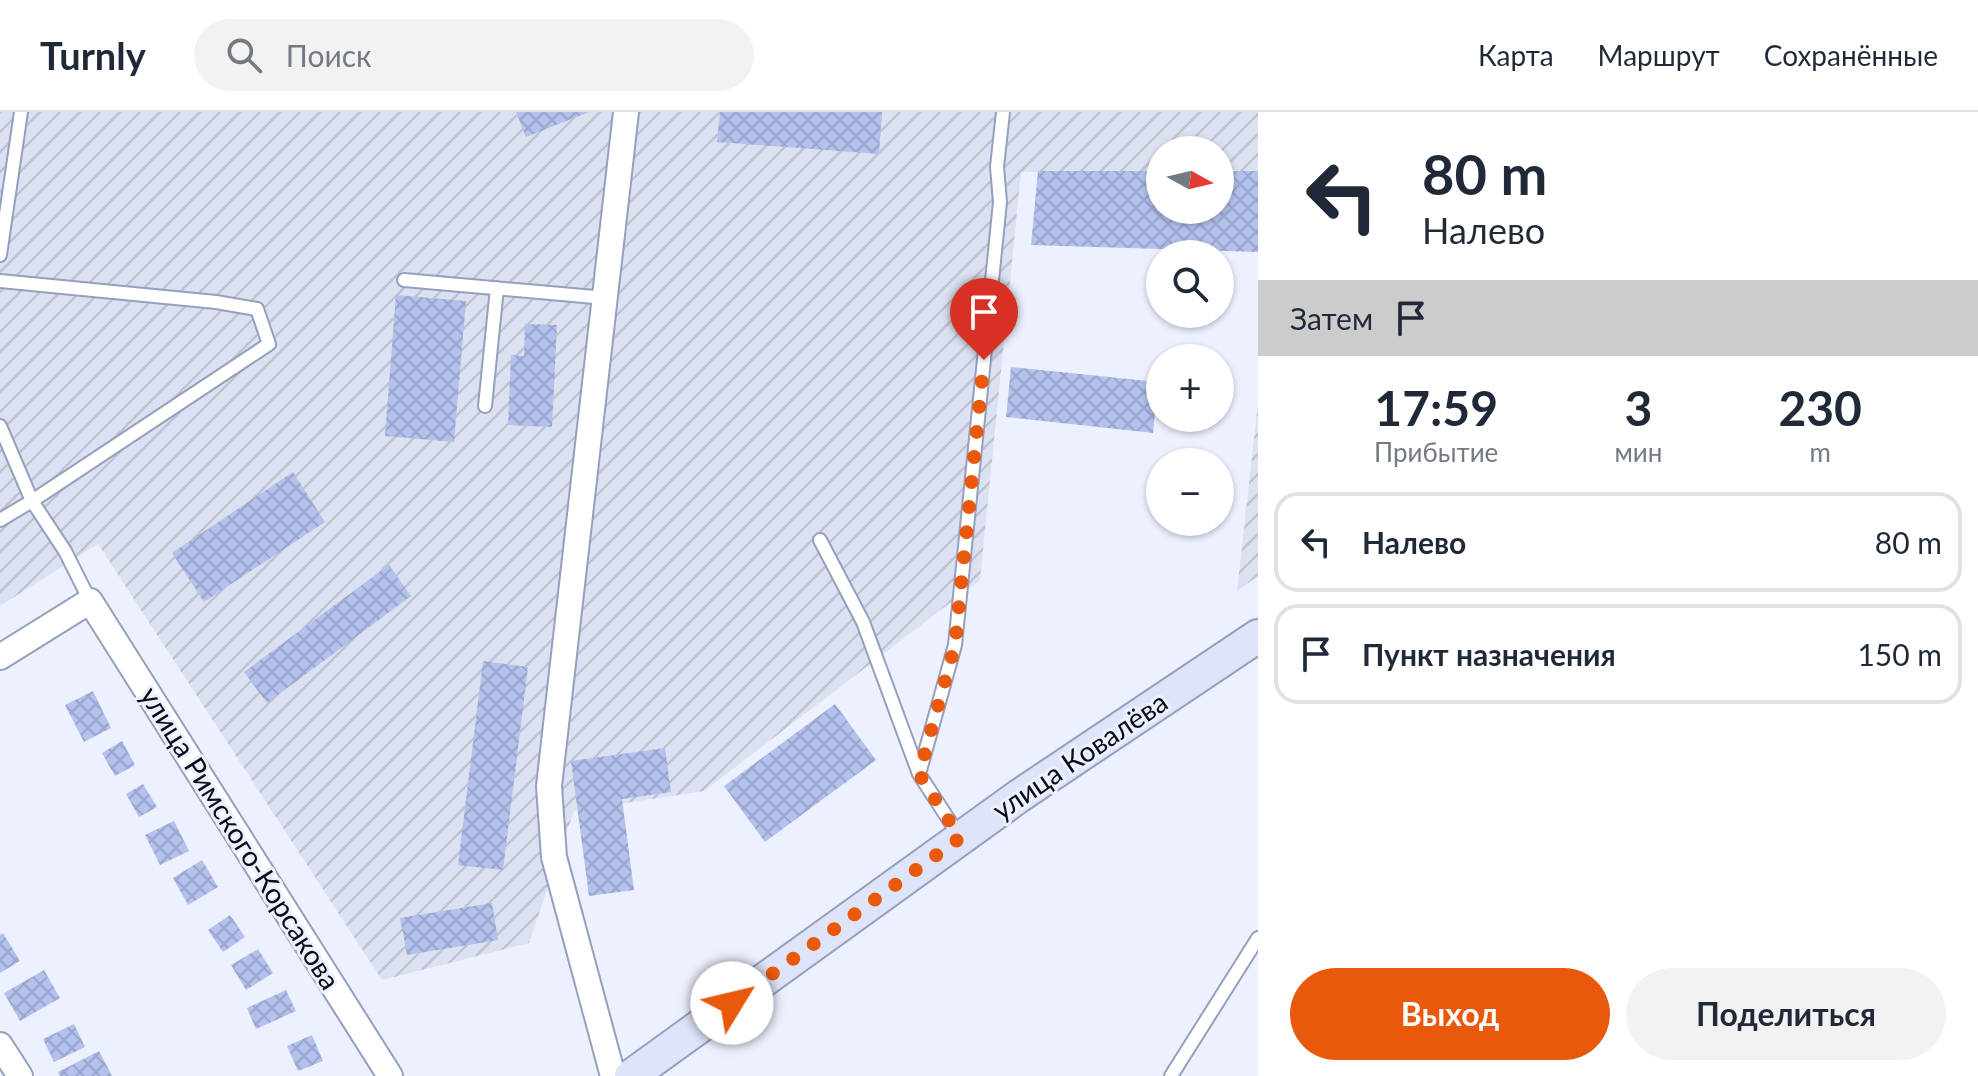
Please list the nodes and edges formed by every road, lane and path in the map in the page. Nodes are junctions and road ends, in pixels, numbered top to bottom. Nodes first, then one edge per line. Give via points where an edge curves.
1 (21, 112) edge
2 (626, 112) edge
3 (1003, 112) edge
4 (6, 165) edge
5 (0, 255) edge
6 (404, 280) dead end
7 (0, 281) edge
8 (497, 288) junction
9 (606, 298) junction
10 (485, 406) dead end
11 (0, 426) edge
12 (32, 501) junction
13 (0, 520) edge
14 (820, 540) dead end
15 (90, 601) junction
16 (1258, 636) edge
17 (0, 657) edge
18 (919, 774) junction
19 (960, 838) junction
20 (1258, 938) edge
21 (0, 1045) edge
22 (20, 1076) edge
23 (390, 1076) edge
24 (613, 1076) edge
25 (631, 1076) edge
26 (1171, 1076) edge

1 - 4 lane
2 - 9 street
3 - 18 lane via 997,167 1000,202 955,645
4 - 5 lane
6 - 8 lane
7 - 12 lane via 257,309 269,344
8 - 9 lane
8 - 10 lane
9 - 24 street via 549,786 554,857
11 - 12 lane
12 - 13 lane
12 - 15 lane
14 - 18 lane via 863,622
15 - 17 street
15 - 23 street, улица Римского-Корсакова
16 - 19 street, улица Ковалёва
18 - 19 lane
19 - 25 street, улица Ковалёва
20 - 26 lane
21 - 22 street

